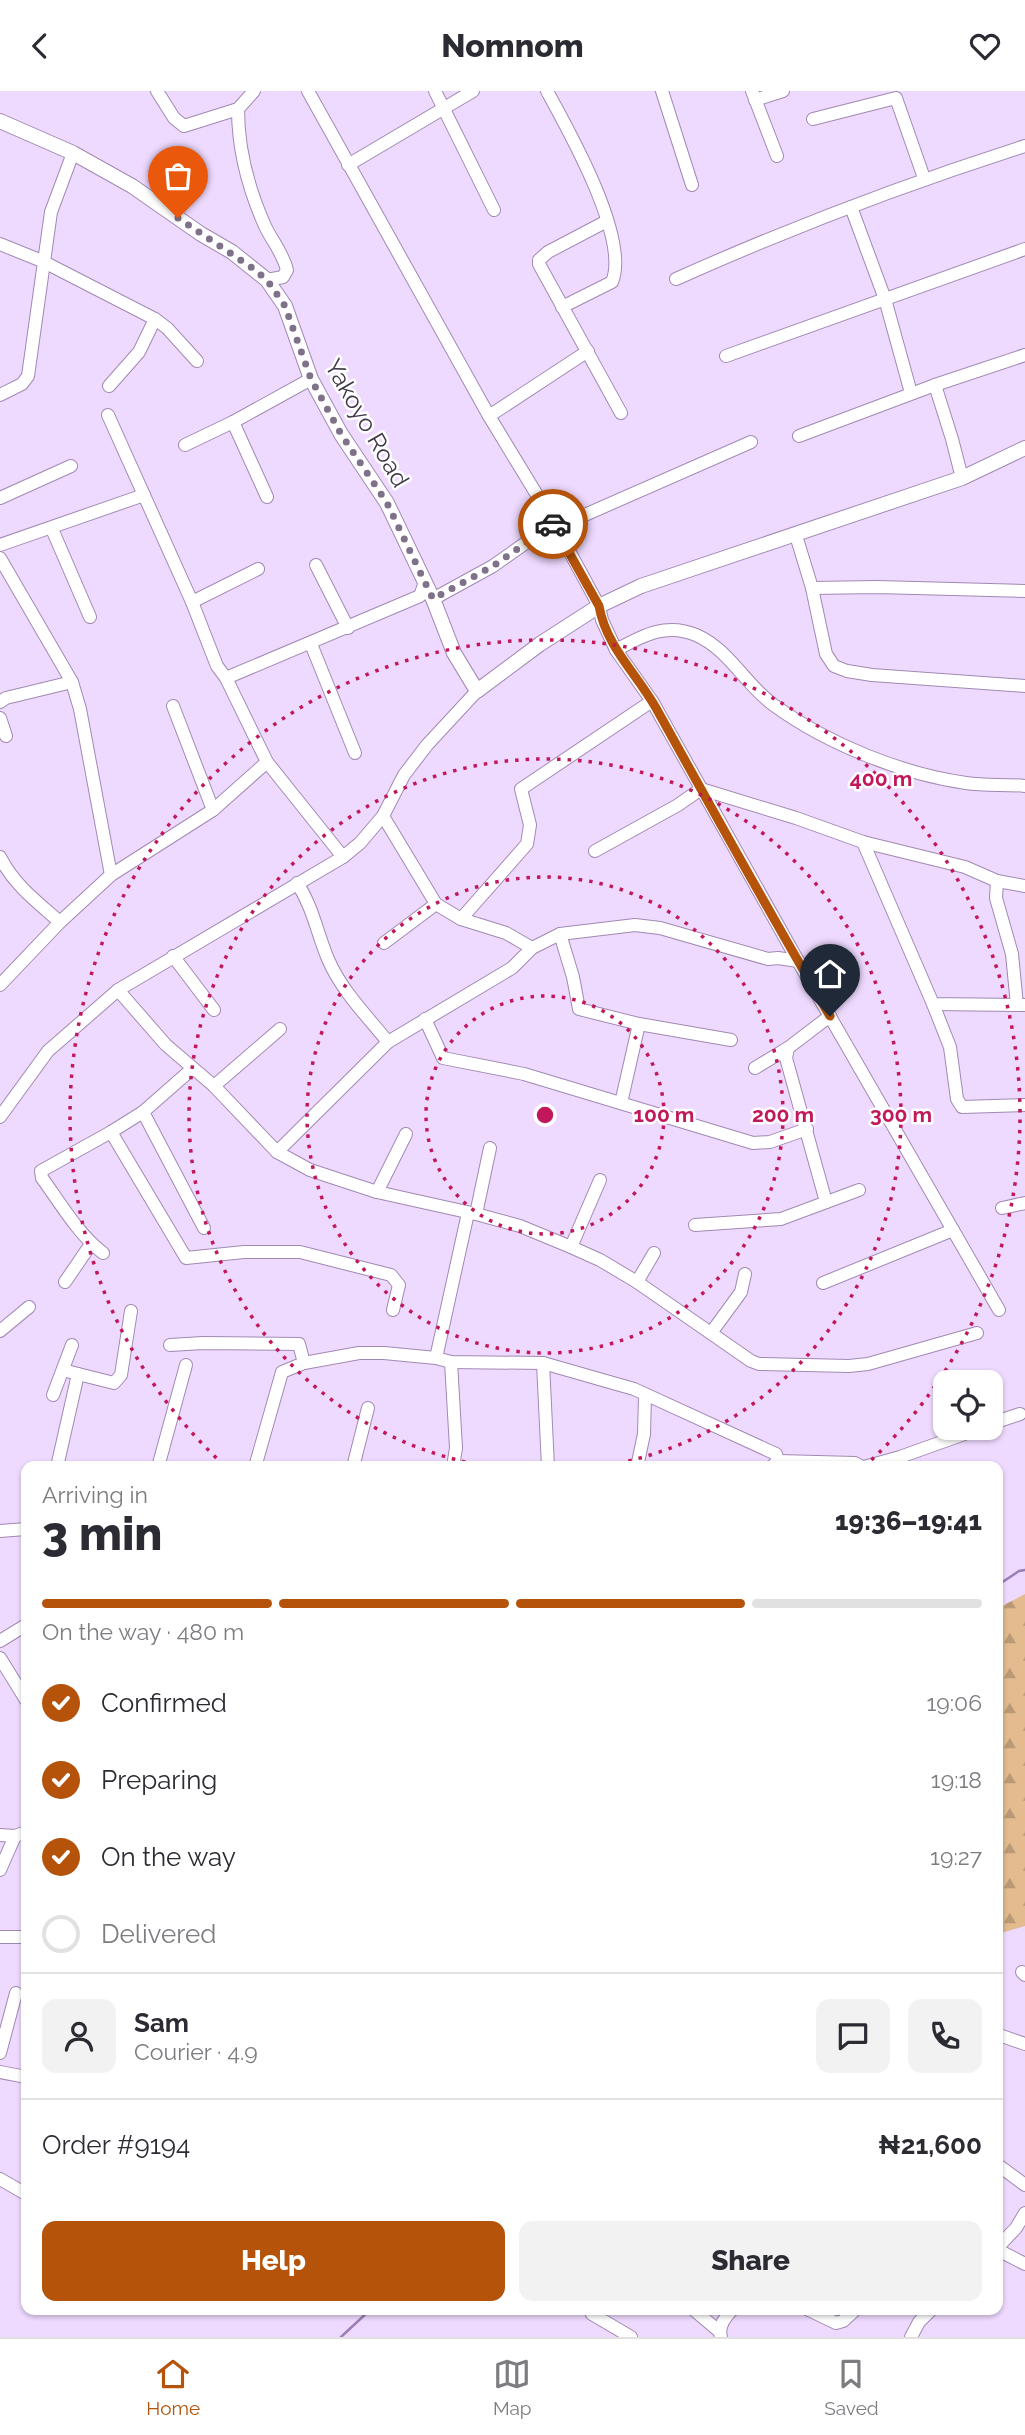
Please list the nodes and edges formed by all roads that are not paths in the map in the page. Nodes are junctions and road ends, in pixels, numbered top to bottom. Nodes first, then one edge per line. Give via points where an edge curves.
1 (157, 91) edge
2 (254, 91) edge
3 (308, 91) edge
4 (435, 91) edge
5 (473, 91) edge
6 (547, 91) edge
7 (662, 91) edge
8 (783, 91) edge
9 (753, 96) edge
10 (444, 107) junction
11 (239, 109) junction
12 (813, 119) dead end
13 (0, 121) edge
14 (1025, 146) edge
15 (73, 153) junction
16 (777, 156) dead end
17 (348, 165) junction
18 (924, 178) junction
19 (692, 185) dead end
20 (851, 207) junction
21 (494, 210) dead end
22 (607, 221) junction
23 (0, 244) edge
24 (1025, 250) edge
25 (43, 261) junction
26 (676, 279) dead end
27 (267, 280) junction
28 (885, 299) junction
29 (562, 307) junction
30 (155, 319) junction
31 (588, 351) junction
32 (1025, 355) edge
33 (726, 356) dead end
34 (197, 361) dead end
35 (311, 379) junction
36 (934, 385) junction
37 (109, 386) dead end
38 (911, 393) junction
39 (0, 395) edge
40 (621, 413) dead end
41 (108, 415) dead end
42 (489, 415) junction
43 (233, 422) junction
44 (799, 436) dead end
45 (751, 442) dead end
46 (185, 445) dead end
47 (1025, 448) edge
48 (71, 466) dead end
49 (962, 478) junction
50 (144, 495) junction
51 (267, 497) dead end
52 (0, 498) edge
53 (554, 523) junction
54 (52, 529) junction
55 (798, 542) dead end
56 (0, 545) edge
57 (0, 558) edge
58 (316, 565) dead end
59 (258, 569) dead end
60 (425, 582) junction
61 (812, 588) junction
62 (1025, 591) edge
63 (433, 599) junction
64 (192, 602) junction
65 (599, 606) junction
66 (90, 617) dead end
67 (348, 628) junction
68 (311, 643) junction
69 (616, 650) junction
70 (226, 678) junction
71 (72, 682) junction
72 (1025, 686) edge
73 (478, 691) junction
74 (652, 701) junction
75 (0, 702) edge
76 (173, 706) dead end
77 (0, 719) edge
78 (6, 736) dead end
79 (355, 753) dead end
80 (267, 762) junction
81 (1025, 786) edge
82 (701, 789) junction
83 (213, 810) junction
84 (383, 817) junction
85 (863, 842) junction
86 (595, 851) dead end
87 (0, 856) edge
88 (343, 857) junction
89 (111, 875) junction
90 (996, 881) junction
91 (297, 883) junction
92 (1025, 886) edge
93 (436, 904) junction
94 (461, 919) junction
95 (60, 922) junction
96 (560, 934) junction
97 (384, 943) dead end
98 (532, 948) junction
99 (173, 956) junction
100 (798, 961) junction
101 (2, 981) edge
102 (118, 990) junction
103 (933, 1004) junction
104 (1021, 1005) edge
105 (214, 1010) dead end
106 (830, 1016) junction
107 (425, 1019) junction
108 (639, 1024) junction
109 (280, 1029) dead end
110 (731, 1040) dead end
111 (388, 1042) junction
112 (788, 1048) junction
113 (755, 1068) dead end
114 (192, 1069) junction
115 (214, 1086) junction
116 (621, 1103) junction
117 (1025, 1105) edge
118 (143, 1112) junction
119 (0, 1117) edge
120 (807, 1129) junction
121 (111, 1132) junction
122 (406, 1134) dead end
123 (490, 1148) dead end
124 (277, 1152) junction
125 (600, 1180) dead end
126 (859, 1190) dead end
127 (377, 1192) junction
128 (826, 1202) junction
129 (1025, 1203) edge
130 (1002, 1208) dead end
131 (472, 1213) junction
132 (695, 1224) dead end
133 (204, 1228) dead end
134 (953, 1230) junction
135 (91, 1244) junction
136 (571, 1247) junction
137 (103, 1253) dead end
138 (654, 1253) dead end
139 (745, 1274) dead end
140 (65, 1282) dead end
141 (637, 1282) junction
142 (823, 1283) dead end
143 (29, 1307) dead end
144 (393, 1310) dead end
145 (999, 1310) dead end
146 (131, 1311) dead end
147 (0, 1331) edge
148 (977, 1332) dead end
149 (711, 1333) junction
150 (72, 1345) dead end
151 (170, 1345) dead end
152 (436, 1358) junction
153 (452, 1362) junction
154 (304, 1363) junction
155 (543, 1363) junction
156 (186, 1365) dead end
157 (63, 1370) junction
158 (78, 1374) junction
159 (53, 1395) dead end
160 (645, 1396) junction
161 (369, 1408) dead end
162 (1020, 1414) dead end
163 (1003, 1420) edge
164 (947, 1440) edge
165 (58, 1461) edge
166 (160, 1461) edge
167 (256, 1461) edge
168 (355, 1461) edge
169 (454, 1461) edge
170 (548, 1461) edge
171 (638, 1461) edge
172 (775, 1461) edge
173 (885, 1461) edge
174 (21, 1529) edge
175 (0, 1531) edge
176 (21, 1628) edge
177 (0, 1641) edge
178 (0, 1658) edge
179 (21, 1692) edge
180 (21, 1834) edge
181 (0, 1835) edge
182 (0, 1870) edge
183 (0, 1937) edge
184 (21, 1937) edge
185 (16, 1993) dead end
186 (1003, 2037) edge
187 (1025, 2045) edge
188 (0, 2053) edge
189 (0, 2072) edge
190 (21, 2076) edge
191 (1003, 2169) edge
192 (0, 2179) edge
193 (1025, 2185) edge
194 (21, 2191) edge
195 (1025, 2213) edge
196 (1003, 2242) edge
197 (1003, 2251) edge
198 (1025, 2264) edge
199 (594, 2315) edge
200 (699, 2315) edge
201 (730, 2315) edge
202 (819, 2315) edge
203 (850, 2315) edge
204 (926, 2315) edge
205 (720, 2334) edge
206 (631, 2337) edge
207 (911, 2337) edge

1 - 11 street via 184,126
2 - 11 street
3 - 17 street
4 - 10 street
5 - 10 street
6 - 22 street
7 - 19 street
8 - 9 street
9 - 16 street
10 - 17 street
10 - 21 street
11 - 27 street via 238,138 245,168 287,270 283,277
12 - 18 street via 896,98
13 - 15 main road, Yakoyo Road
14 - 18 street
15 - 25 street via 51,212
15 - 27 main road, Yakoyo Road via 132,186
17 - 42 street
18 - 20 street
20 - 26 street
20 - 28 street
22 - 29 street via 616,263 612,282
22 - 29 street via 539,260
23 - 25 street
24 - 28 street
25 - 30 street
25 - 39 street via 28,376
27 - 35 main road, Yakoyo Road via 285,306
28 - 33 street
28 - 38 street
29 - 31 street
30 - 34 street
30 - 37 street via 139,352
31 - 40 street
31 - 42 street
32 - 36 street
35 - 43 street
35 - 60 main road, Yakoyo Road via 387,503
36 - 38 street
36 - 49 street
38 - 44 street
41 - 50 street
42 - 53 street
43 - 46 street
43 - 51 street
45 - 53 street via 571,521
47 - 49 main road
48 - 52 street
49 - 65 main road via 651,582
50 - 54 street
50 - 64 street
53 - 63 street via 493,566
53 - 65 street
54 - 56 street
54 - 66 street
55 - 61 street
57 - 71 street
58 - 67 street
59 - 64 street
60 - 63 main road, Yakoyo Road
60 - 67 street via 420,596
61 - 62 street
61 - 72 street via 834,666 872,675
63 - 73 main road, Yakoyo Road via 454,653
64 - 70 street
65 - 69 street
65 - 73 main road
67 - 68 street
68 - 70 street
68 - 79 street
69 - 74 street
69 - 81 street via 666,628 694,633 722,653 773,705 874,760 967,783
70 - 80 street
71 - 75 street
71 - 89 street
73 - 84 street via 425,747
74 - 82 street
74 - 94 street via 520,789 530,825 527,844
76 - 83 street
77 - 78 street
80 - 83 street
80 - 88 street
82 - 85 street
82 - 86 street
82 - 100 street
83 - 89 street
84 - 88 street
84 - 93 street
85 - 90 street via 965,866
85 - 103 street
87 - 95 street via 18,885
88 - 91 street
89 - 95 street
90 - 92 street
90 - 104 street
91 - 99 street
91 - 111 street via 340,982
93 - 94 street
93 - 97 street
94 - 98 street via 506,933
95 - 101 street
96 - 98 street
96 - 100 street via 635,925 768,959
96 - 108 street via 579,1009
98 - 107 street via 512,968
99 - 102 street
99 - 105 street
100 - 106 street
102 - 114 street
102 - 119 street via 48,1051
103 - 104 street
103 - 117 street via 950,1047 962,1107
106 - 112 street
106 - 134 street
107 - 111 street
107 - 116 street via 443,1058 524,1074
108 - 110 street
108 - 116 street
109 - 115 street
111 - 124 street
112 - 113 street
112 - 120 street via 786,1058
114 - 115 street
114 - 118 street
115 - 124 street
116 - 120 street via 753,1143
118 - 121 street
118 - 133 street
120 - 128 street
121 - 135 street via 40,1174
121 - 144 street via 186,1258 300,1252 391,1275 399,1285
122 - 127 street
123 - 131 street
124 - 127 street via 310,1170
125 - 136 street
126 - 128 street
127 - 131 street
128 - 132 street via 781,1219
129 - 130 street
131 - 136 street
131 - 152 street
134 - 142 street
134 - 145 street
135 - 137 street
135 - 140 street
136 - 141 street
138 - 141 street
139 - 149 street via 740,1292
141 - 149 street
143 - 147 street
146 - 158 street via 121,1375 114,1383
148 - 149 street via 849,1366 759,1364
150 - 157 street
151 - 154 street via 299,1344
152 - 153 street
152 - 154 street via 359,1353
153 - 155 street
153 - 169 street
154 - 167 street via 282,1372
155 - 160 street
155 - 170 street
156 - 166 street
157 - 158 street
157 - 159 street
158 - 165 street
160 - 171 street
160 - 172 street via 776,1454
161 - 168 street
162 - 163 street
164 - 173 street
174 - 175 street
176 - 177 street
178 - 179 street
180 - 181 street
180 - 182 street
183 - 184 street
185 - 188 street
186 - 187 street
189 - 190 street
191 - 193 street
192 - 194 street
195 - 196 street
197 - 198 street
199 - 206 street
200 - 205 street
201 - 205 street
202 - 203 street via 836,2323
204 - 207 street

